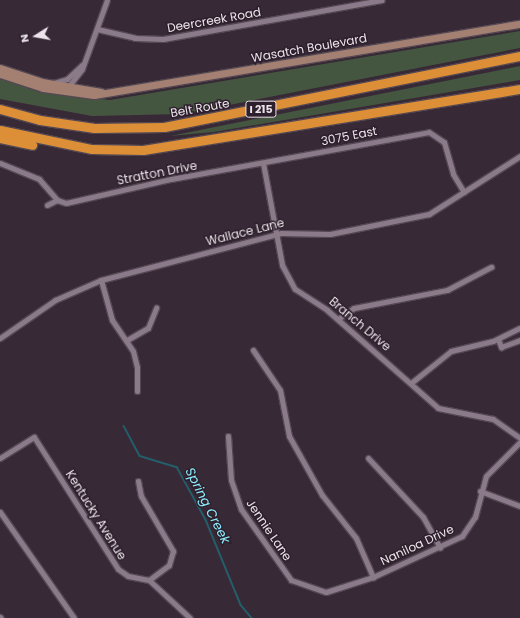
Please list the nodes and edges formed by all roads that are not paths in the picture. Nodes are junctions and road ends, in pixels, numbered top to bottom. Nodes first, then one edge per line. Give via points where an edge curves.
1 (106, 0) edge
2 (382, 0) edge
3 (520, 24) edge
4 (97, 29) junction
5 (520, 56) edge
6 (82, 65) junction
7 (0, 68) edge
8 (0, 74) edge
9 (51, 84) junction
10 (66, 89) junction
11 (520, 89) edge
12 (0, 109) edge
13 (0, 130) edge
14 (0, 138) edge
15 (92, 149) junction
16 (520, 156) edge
17 (0, 163) edge
18 (263, 163) junction
19 (464, 192) junction
20 (57, 200) junction
21 (47, 205) dead end
22 (276, 234) junction
23 (491, 267) dead end
24 (101, 280) junction
25 (156, 308) dead end
26 (338, 319) junction
27 (520, 328) edge
28 (0, 338) edge
29 (128, 340) junction
30 (496, 340) junction
31 (520, 340) edge
32 (253, 350) dead end
33 (411, 383) junction
34 (137, 391) dead end
35 (228, 436) dead end
36 (520, 438) edge
37 (520, 442) edge
38 (0, 458) edge
39 (368, 458) dead end
40 (138, 480) dead end
41 (480, 491) junction
42 (520, 506) edge
43 (0, 512) edge
44 (440, 548) junction
45 (373, 577) junction
46 (149, 580) junction
47 (296, 584) joint
48 (74, 618) edge
49 (190, 618) edge

1 - 4 street
2 - 4 street, Deercreek Road via 163,39 135,38
3 - 10 street, Wasatch Boulevard via 101,92
4 - 6 street
5 - 12 highway, Belt Route / I 215 via 164,127 94,128 40,120
6 - 9 street via 67,79
6 - 10 street
7 - 9 street, Wasatch Boulevard
8 - 10 street, Wasatch Boulevard
9 - 10 street, Wasatch Boulevard
11 - 15 highway, I 215 via 196,143 143,150
13 - 15 highway, I 215
14 - 15 highway via 30,145
16 - 19 street, Wallace Lane
17 - 20 street via 39,179
18 - 19 street, 3075 East via 421,133 439,136 446,145 453,174
18 - 20 street, Stratton Drive via 171,179 68,203
18 - 22 street, Branch Drive
19 - 22 street, Wallace Lane via 438,210 418,217 330,234 295,231
20 - 21 street, Stratton Drive
22 - 24 street, Wallace Lane
22 - 26 street, Branch Drive via 283,270 292,286
23 - 26 street via 447,290 354,308
24 - 28 street, Wallace Lane via 55,300
24 - 29 street via 112,320
25 - 29 street via 148,328
26 - 33 street, Branch Drive
27 - 30 street
29 - 34 street via 137,365
30 - 31 street via 501,347
30 - 33 street via 451,352
32 - 45 street via 280,390 289,436 322,495 356,538
33 - 36 street, Branch Drive via 438,408 494,419
35 - 47 street, Jennie Lane via 230,475 240,506
37 - 41 street, Naniloa Drive via 489,471
38 - 46 street, Kentucky Avenue via 34,437 118,569 128,576
39 - 44 street via 423,518
40 - 46 street via 141,496 173,551 169,565
41 - 42 street
41 - 44 street, Naniloa Drive via 470,527 457,540
43 - 48 street
44 - 45 street, Naniloa Drive
45 - 47 street, Naniloa Drive via 331,591
46 - 49 street

